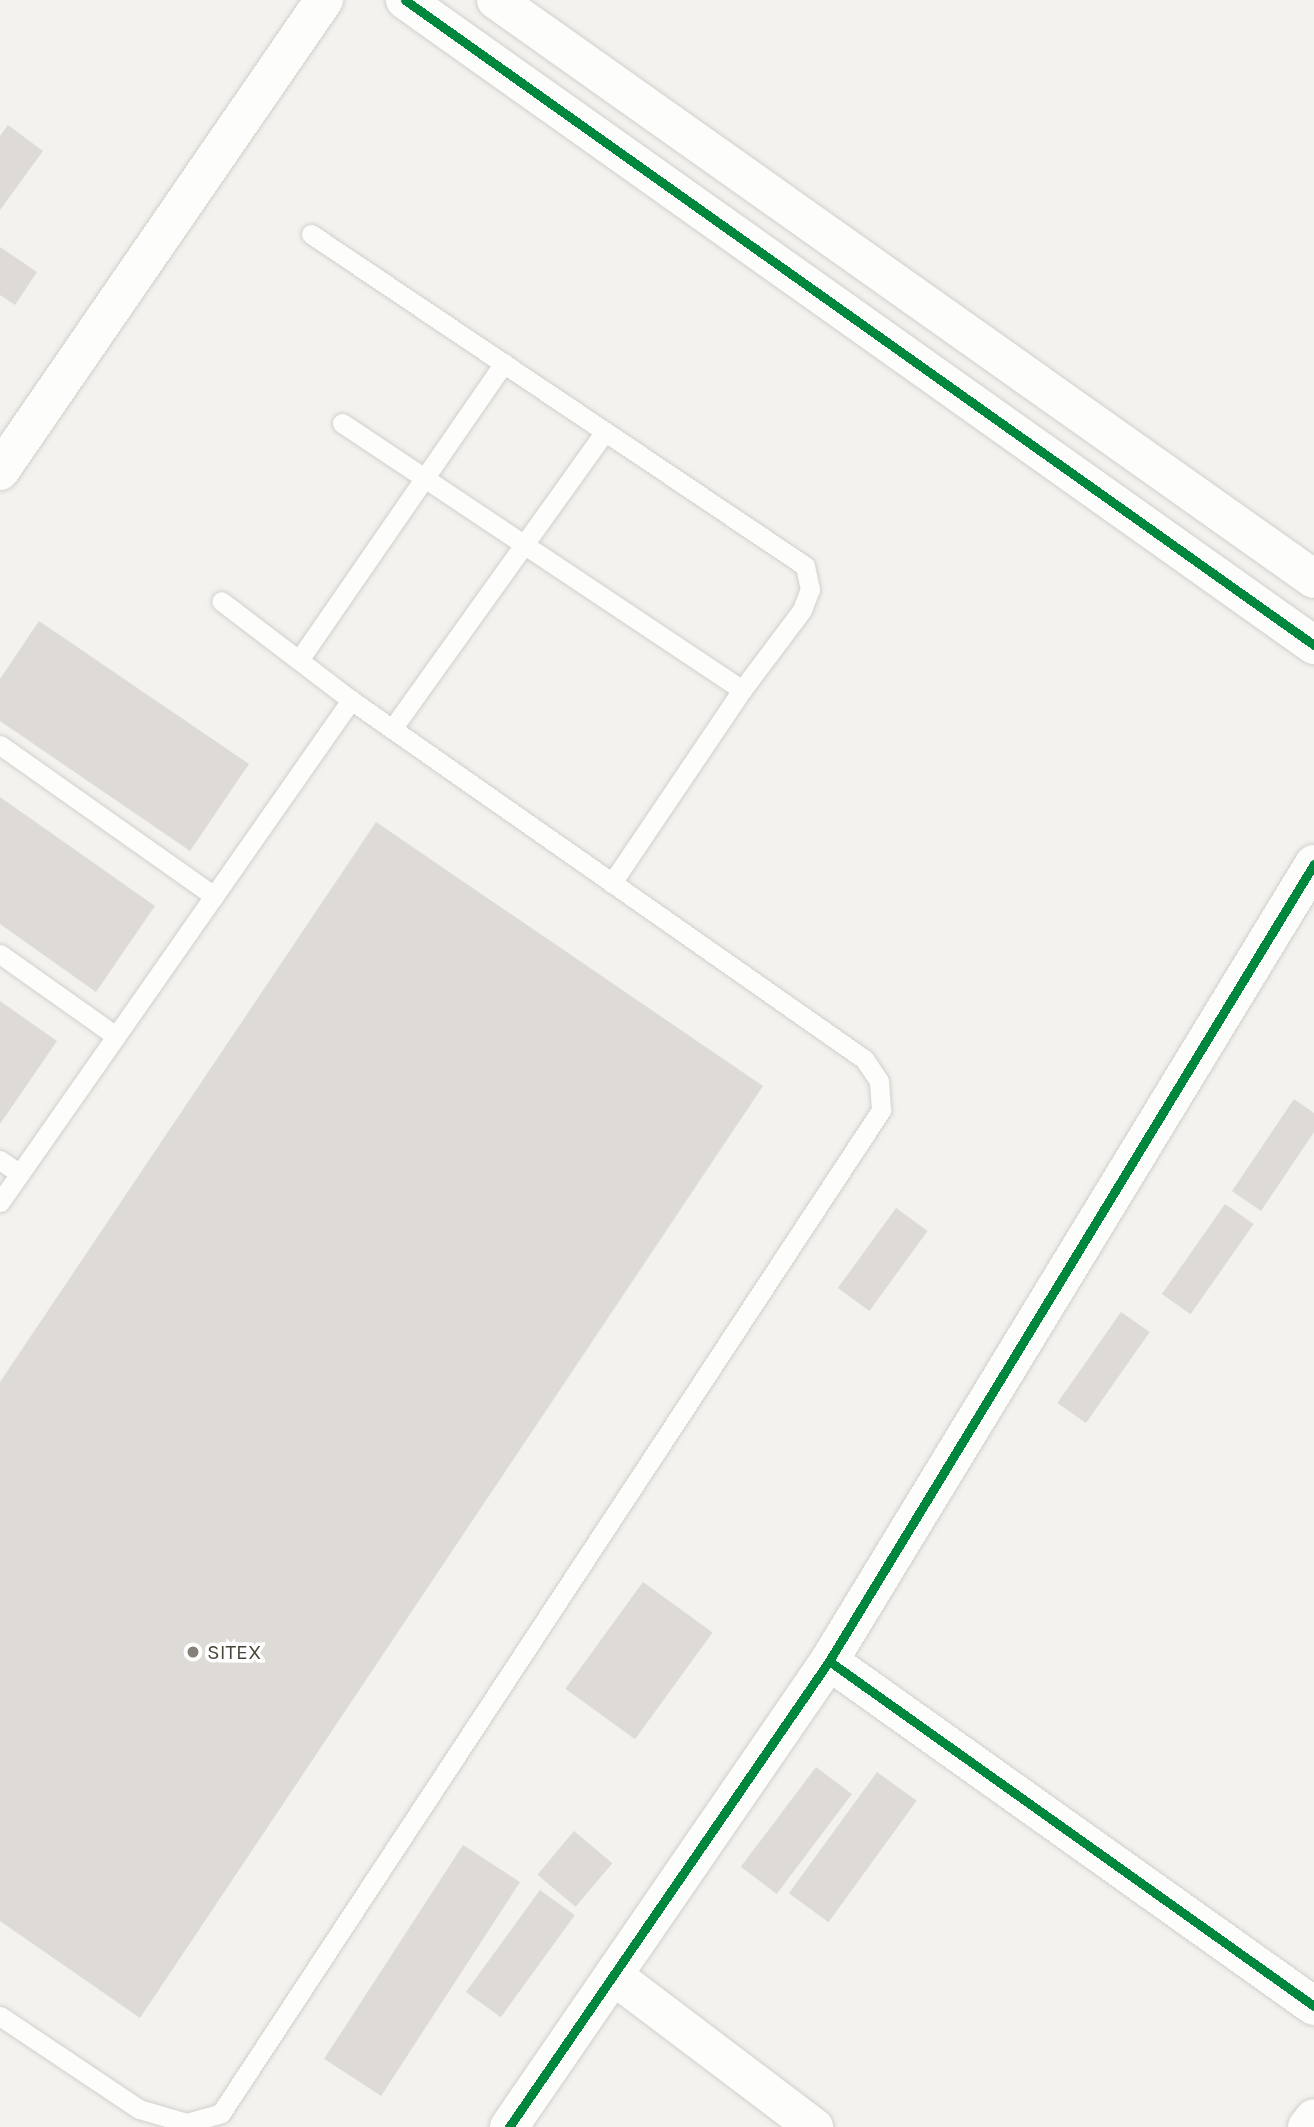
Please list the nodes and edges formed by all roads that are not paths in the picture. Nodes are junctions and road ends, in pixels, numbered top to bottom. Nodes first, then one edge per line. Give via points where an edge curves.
1 (324, 0) edge
2 (405, 0) edge
3 (496, 0) edge
4 (311, 234) dead end
5 (504, 363) junction
6 (342, 423) dead end
7 (605, 431) junction
8 (0, 471) edge
9 (424, 479) junction
10 (524, 548) junction
11 (1314, 579) edge
12 (221, 601) dead end
13 (1314, 645) edge
14 (299, 660) junction
15 (742, 690) junction
16 (351, 700) junction
17 (392, 729) junction
18 (0, 746) edge
19 (1314, 864) edge
20 (612, 883) junction
21 (214, 896) junction
22 (0, 954) edge
23 (116, 1036) junction
24 (0, 1160) edge
25 (20, 1174) junction
26 (0, 1202) edge
27 (829, 1661) junction
28 (614, 1976) junction
29 (1314, 2006) edge
30 (0, 2016) edge
31 (1314, 2118) edge
32 (509, 2127) edge
33 (814, 2127) edge
34 (1307, 2127) edge

1 - 8 street
2 - 13 street
3 - 11 street
4 - 5 lane
5 - 7 lane
5 - 9 lane
6 - 9 lane
7 - 10 lane
7 - 15 lane via 806,566 810,589 802,610
9 - 10 lane
9 - 14 lane
10 - 15 lane
10 - 17 lane
12 - 14 lane
14 - 16 lane
15 - 20 lane
16 - 17 lane
16 - 21 lane
17 - 20 lane
18 - 21 lane
19 - 27 street
20 - 30 lane via 864,1059 879,1081 881,1110 221,2113 187,2123 139,2109
21 - 23 lane
22 - 23 lane
23 - 25 lane
24 - 25 lane
25 - 26 lane
27 - 28 street
27 - 29 street
28 - 32 street
28 - 33 street
31 - 34 street

